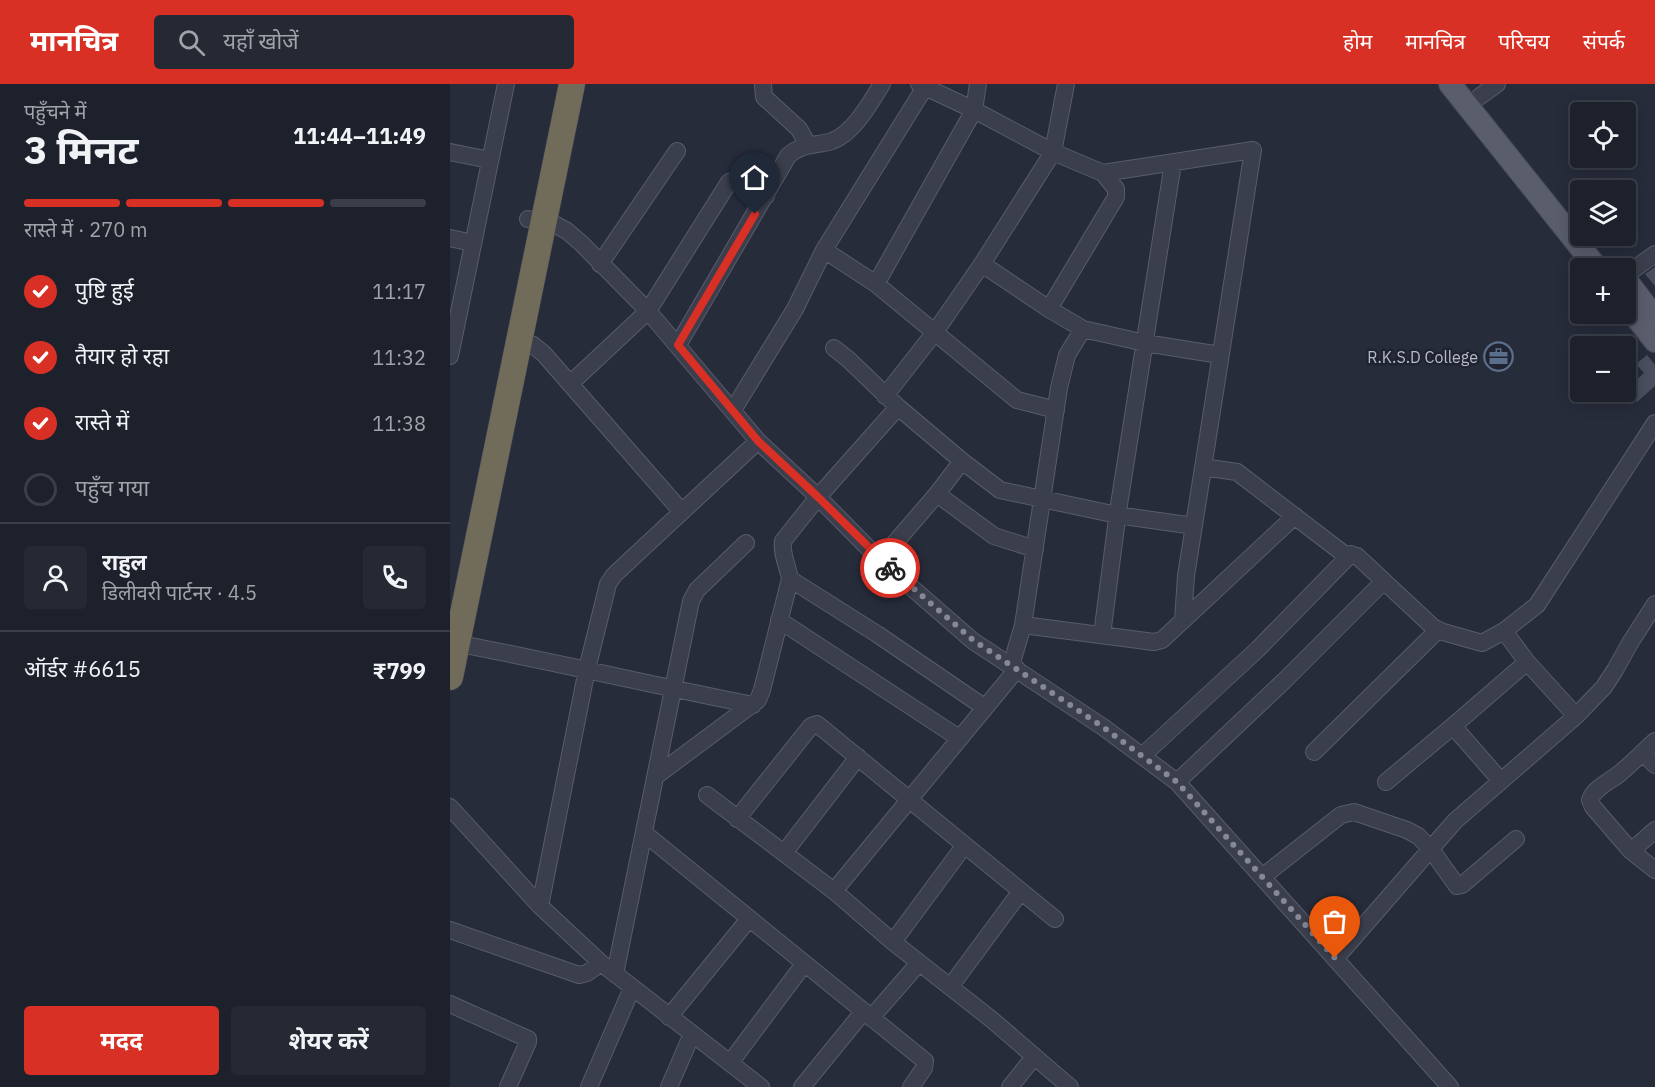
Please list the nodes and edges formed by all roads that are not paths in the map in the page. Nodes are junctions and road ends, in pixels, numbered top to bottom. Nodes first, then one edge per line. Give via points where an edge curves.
1 (506, 84) edge
2 (555, 84) edge
3 (572, 84) edge
4 (763, 84) edge
5 (882, 84) edge
6 (978, 84) edge
7 (1066, 84) edge
8 (1450, 84) edge
9 (1497, 84) edge
10 (922, 85) edge
11 (1474, 91) edge
12 (974, 110) junction
13 (808, 145) junction
14 (676, 151) dead end
15 (450, 152) edge
16 (1053, 152) junction
17 (490, 160) junction
18 (1173, 163) junction
19 (1103, 173) junction
20 (766, 196) junction
21 (1570, 211) edge
22 (536, 220) junction
23 (450, 238) edge
24 (473, 243) junction
25 (1598, 246) edge
26 (824, 250) junction
27 (1655, 254) edge
28 (1589, 258) edge
29 (1608, 258) edge
30 (600, 264) junction
31 (982, 264) junction
32 (1636, 267) edge
33 (876, 284) junction
34 (1636, 293) edge
35 (1049, 309) junction
36 (648, 311) junction
37 (1636, 317) edge
38 (1655, 318) edge
39 (454, 319) edge
40 (1083, 329) junction
41 (935, 332) junction
42 (520, 340) junction
43 (1655, 341) edge
44 (1145, 343) junction
45 (678, 345) junction
46 (834, 348) dead end
47 (1220, 355) junction
48 (450, 356) edge
49 (570, 384) junction
50 (885, 396) junction
51 (898, 407) junction
52 (733, 410) junction
53 (1056, 410) junction
54 (1655, 423) edge
55 (758, 441) junction
56 (962, 461) junction
57 (1203, 467) junction
58 (937, 494) junction
59 (818, 497) junction
60 (1042, 500) junction
61 (682, 512) junction
62 (1117, 515) junction
63 (1295, 516) junction
64 (1194, 526) junction
65 (746, 543) dead end
66 (1035, 549) junction
67 (1351, 554) junction
68 (880, 560) junction
69 (790, 579) junction
70 (1384, 581) junction
71 (450, 596) edge
72 (1655, 604) edge
73 (1183, 620) junction
74 (779, 621) junction
75 (1023, 625) junction
76 (1438, 630) junction
77 (1504, 631) junction
78 (1102, 635) junction
79 (454, 643) edge
80 (1527, 662) junction
81 (1014, 668) junction
82 (587, 669) junction
83 (450, 677) edge
84 (673, 690) junction
85 (753, 705) junction
86 (984, 707) junction
87 (1576, 716) junction
88 (1453, 726) junction
89 (959, 738) junction
90 (1314, 752) dead end
91 (1651, 753) edge
92 (1142, 756) junction
93 (858, 757) junction
94 (656, 776) junction
95 (1501, 781) junction
96 (1177, 782) junction
97 (1386, 782) dead end
98 (707, 795) dead end
99 (909, 799) junction
100 (450, 807) edge
101 (737, 819) junction
102 (1655, 830) edge
103 (644, 833) junction
104 (1516, 839) dead end
105 (964, 846) junction
106 (1430, 848) junction
107 (1631, 851) junction
108 (784, 853) junction
109 (1655, 870) edge
110 (1262, 877) junction
111 (834, 891) junction
112 (1021, 891) junction
113 (540, 906) junction
114 (749, 919) junction
115 (1056, 919) dead end
116 (450, 930) edge
117 (894, 942) junction
118 (1335, 958) junction
119 (601, 963) junction
120 (919, 963) junction
121 (804, 964) junction
122 (615, 974) junction
123 (950, 987) junction
124 (632, 988) junction
125 (450, 1004) edge
126 (867, 1015) junction
127 (669, 1017) junction
128 (692, 1034) junction
129 (1035, 1057) junction
130 (730, 1064) junction
131 (508, 1087) edge
132 (589, 1087) edge
133 (669, 1087) edge
134 (761, 1087) edge
135 (802, 1087) edge
136 (911, 1087) edge
137 (1010, 1087) edge
138 (1070, 1087) edge
139 (1450, 1087) edge

1 - 17 street
2 - 22 highway
3 - 22 highway
4 - 13 street via 764,97 799,129
5 - 13 street via 851,129 834,141
6 - 12 street
7 - 16 street
8 - 28 main road
9 - 11 street
10 - 12 street
10 - 26 street
11 - 21 main road
12 - 16 street
12 - 33 street
13 - 20 street via 788,156
14 - 30 street
15 - 17 street
16 - 19 street
16 - 31 street
17 - 24 street
18 - 19 street
18 - 44 street
18 - 47 street via 1253,150
19 - 35 street via 1116,189 1116,197
20 - 36 street via 738,180 729,183
20 - 45 street
22 - 30 street via 567,231
22 - 42 highway
22 - 71 highway
23 - 24 street
24 - 39 street
25 - 29 main road
26 - 33 street
26 - 52 street via 795,309
27 - 32 street
30 - 36 street
31 - 35 street
31 - 41 street
33 - 41 street
34 - 38 main road
35 - 40 street
36 - 45 street
36 - 49 street
37 - 43 main road
39 - 48 street
40 - 44 street
40 - 53 street via 1067,355
41 - 50 street
41 - 53 street via 1017,400
42 - 49 street via 544,354
42 - 79 highway
44 - 47 street
44 - 62 street
45 - 52 street
46 - 50 street
47 - 57 street
49 - 61 street
50 - 51 street
51 - 56 street
51 - 59 street
52 - 55 street
53 - 60 street
54 - 77 street via 1537,605
55 - 59 street
55 - 61 street
56 - 58 street
56 - 60 street via 1000,490
57 - 63 street via 1237,472
57 - 64 street
58 - 66 street via 994,536
58 - 68 street
59 - 68 street
59 - 69 street via 782,544
60 - 62 street
60 - 66 street
61 - 82 street via 608,584
62 - 64 street
62 - 78 street
63 - 67 street via 1344,554
63 - 73 street
64 - 73 street
65 - 84 street via 693,595
66 - 75 street
67 - 70 street
67 - 92 street via 1258,649
68 - 81 street via 973,640
69 - 74 street
69 - 86 street
70 - 76 street
70 - 96 street
72 - 87 street via 1604,687
73 - 78 street via 1162,640 1154,642
74 - 85 street via 762,690
74 - 89 street
75 - 78 street
75 - 81 street
76 - 77 street via 1480,643
76 - 90 street
77 - 80 street
79 - 82 street
79 - 83 highway
80 - 87 street
80 - 88 street
81 - 86 street
81 - 92 street
82 - 84 street
82 - 113 street
84 - 85 street
84 - 94 street
85 - 94 street
86 - 89 street
87 - 95 street
88 - 95 street
88 - 97 street
89 - 99 street
91 - 107 street via 1591,795 1593,807
92 - 96 street
93 - 99 street
93 - 101 street via 814,724
93 - 108 street
94 - 103 street
95 - 106 street
96 - 110 street
98 - 101 street
99 - 105 street
99 - 111 street
100 - 113 street
101 - 108 street
102 - 107 street
103 - 114 street
103 - 122 street
104 - 106 street via 1459,886
105 - 112 street
105 - 117 street
106 - 110 street via 1413,832 1349,812
106 - 118 street
107 - 109 street
108 - 111 street
110 - 118 street
111 - 117 street
112 - 115 street
112 - 123 street
113 - 119 street
114 - 121 street
114 - 127 street
116 - 119 street via 579,975
117 - 120 street
118 - 139 street
119 - 122 street
120 - 123 street
120 - 126 street
121 - 126 street
121 - 130 street
122 - 124 street
123 - 129 street
124 - 127 street
124 - 132 street
125 - 131 street via 528,1039
126 - 135 street
126 - 136 street via 925,1061
127 - 128 street
128 - 130 street
128 - 133 street
129 - 137 street
129 - 138 street
130 - 134 street

